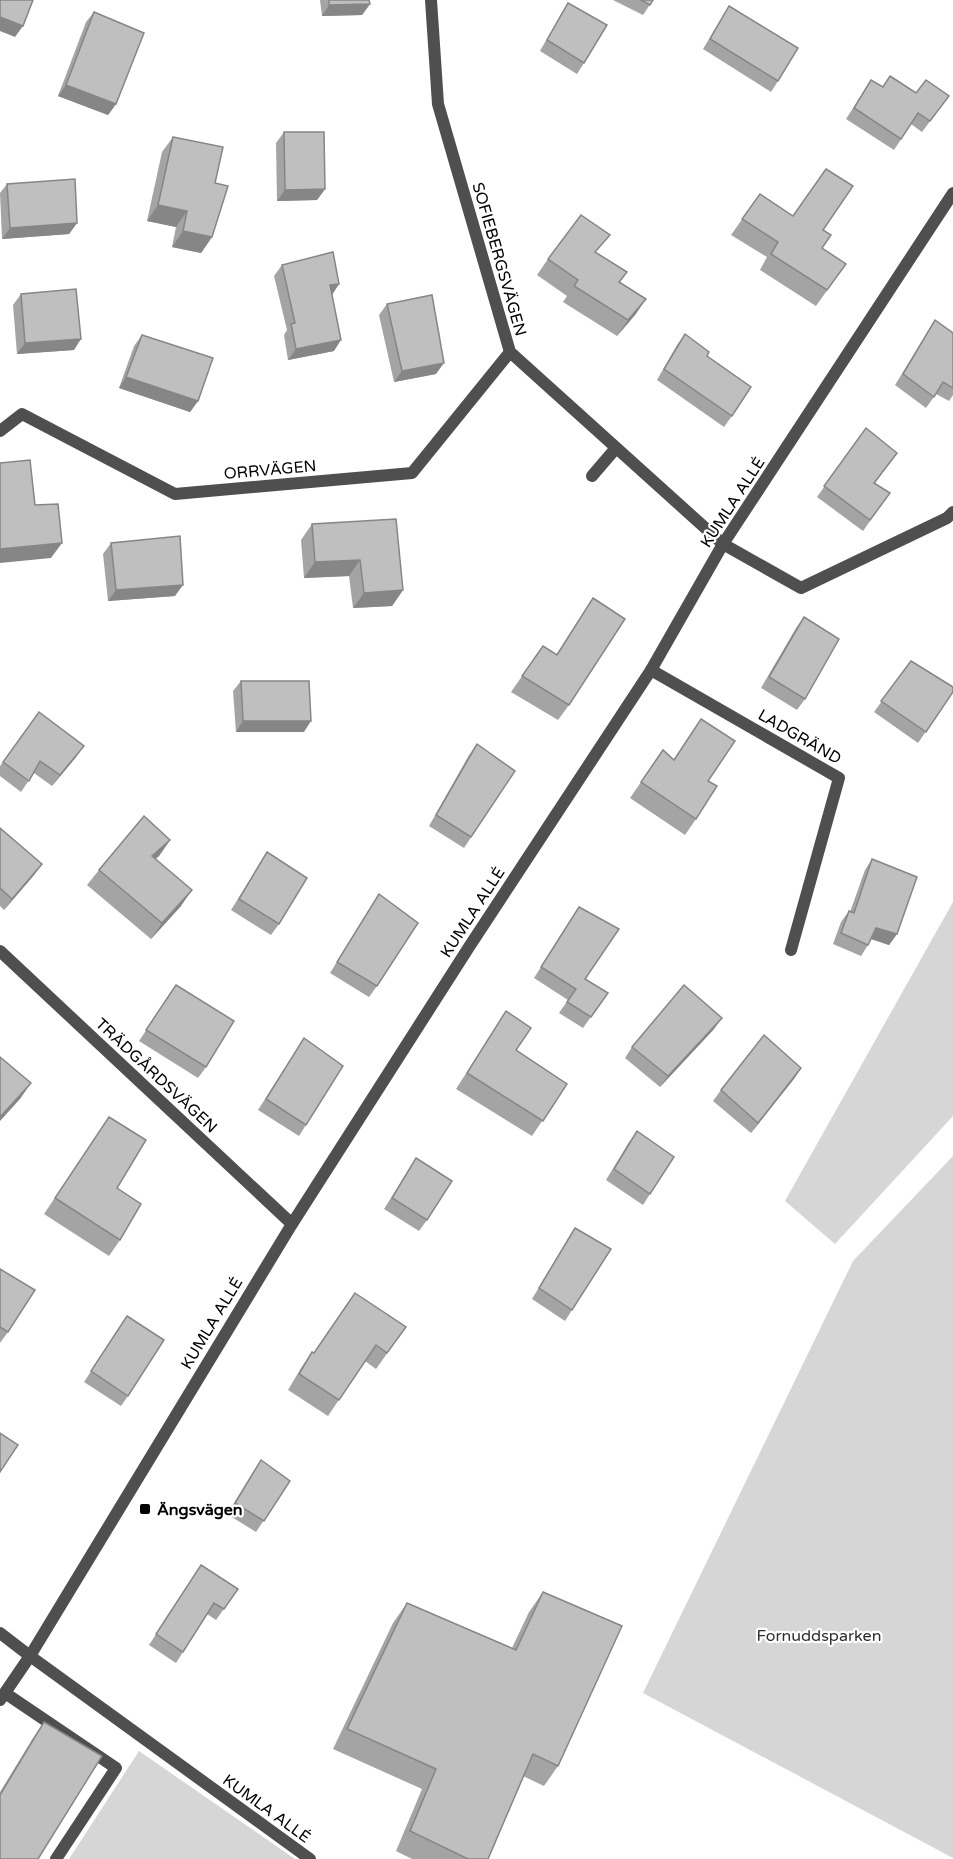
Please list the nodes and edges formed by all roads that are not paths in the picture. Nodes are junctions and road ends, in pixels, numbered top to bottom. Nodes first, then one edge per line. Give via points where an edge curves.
1 (431, 0) edge
2 (953, 193) edge
3 (510, 352) junction
4 (0, 430) edge
5 (616, 448) junction
6 (592, 476) dead end
7 (953, 512) edge
8 (723, 544) junction
9 (651, 670) junction
10 (791, 950) dead end
11 (0, 951) edge
12 (292, 1224) junction
13 (0, 1633) edge
14 (30, 1656) junction
15 (2, 1697) edge
16 (56, 1859) edge
17 (310, 1859) edge

1 - 3 street, SOFIEBERGSVÄGEN via 438,104
2 - 8 street, KUMLA ALLÉ
3 - 4 street, ORRVÄGEN via 412,473 175,494 22,414
3 - 5 street, SOFIEBERGSVÄGEN
5 - 6 street
5 - 8 street, SOFIEBERGSVÄGEN
7 - 8 street, SOFIEBERGSVÄGEN via 801,588
8 - 9 street, KUMLA ALLÉ
9 - 10 street, LADGRÄND via 839,777
9 - 12 street, KUMLA ALLÉ
11 - 12 street, TRÄDGÅRDSVÄGEN
12 - 14 street, KUMLA ALLÉ
13 - 14 street
14 - 15 street, KUMLA ALLÉ
14 - 17 street, KUMLA ALLÉ
15 - 16 street via 116,1768

